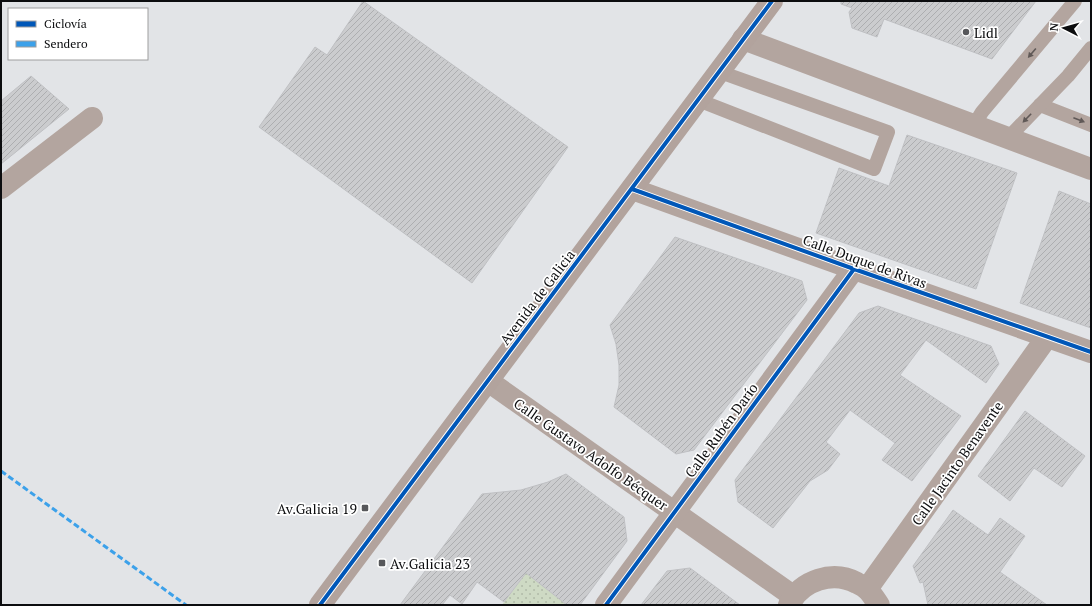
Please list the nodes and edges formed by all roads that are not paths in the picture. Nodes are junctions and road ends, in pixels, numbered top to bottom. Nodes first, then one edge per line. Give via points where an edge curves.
1 (772, 1) edge
2 (1075, 1) edge
3 (743, 39) junction
4 (1091, 48) edge
5 (720, 72) junction
6 (698, 100) junction
7 (1040, 105) junction
8 (92, 118) dead end
9 (974, 125) junction
10 (1091, 125) edge
11 (1008, 138) junction
12 (1091, 169) edge
13 (1, 188) edge
14 (632, 188) junction
15 (854, 269) junction
16 (1047, 337) junction
17 (1091, 352) edge
18 (488, 381) junction
19 (674, 512) junction
20 (873, 597) edge
21 (791, 601) edge
22 (320, 605) edge
23 (606, 605) edge

1 - 3 main road, Avenida de Galicia
2 -> 9 lane via 982,112
3 - 5 main road, Avenida de Galicia
3 - 9 street
4 - 7 lane
5 - 6 main road, Avenida de Galicia
5 - 6 lane via 888,132 874,169
6 - 14 main road, Avenida de Galicia
7 -> 10 lane
7 -> 11 lane
8 - 13 street
9 - 11 street
11 - 12 street
14 - 15 street, Calle Duque de Rivas
14 - 18 main road, Avenida de Galicia
15 - 16 street, Calle Duque de Rivas
15 - 19 street, Calle Rubén Darío
16 - 17 street, Calle Duque de Rivas
16 - 20 street, Calle Jacinto Benavente
18 - 19 street, Calle Gustavo Adolfo Bécquer
18 - 22 main road, Avenida de Galicia
19 - 21 street, Calle Gustavo Adolfo Bécquer
19 - 23 street, Calle Rubén Darío
20 - 21 street via 850,579 831,576 811,582

